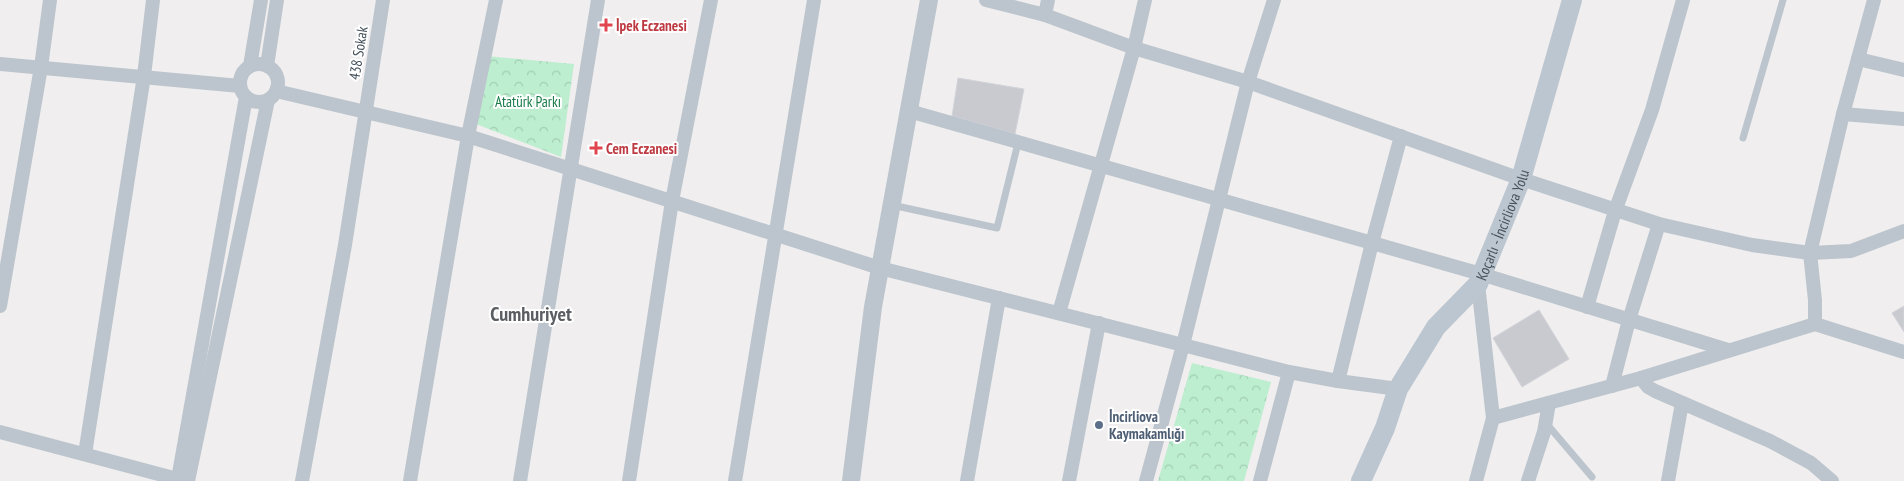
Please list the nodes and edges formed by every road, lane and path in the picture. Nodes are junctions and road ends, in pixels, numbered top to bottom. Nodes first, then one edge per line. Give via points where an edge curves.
1 (50, 0) edge
2 (153, 0) edge
3 (261, 0) edge
4 (277, 0) edge
5 (383, 0) edge
6 (496, 0) edge
7 (598, 0) edge
8 (711, 0) edge
9 (814, 0) edge
10 (986, 0) edge
11 (1048, 0) edge
12 (1145, 0) edge
13 (1274, 0) edge
14 (1572, 0) edge
15 (1683, 0) edge
16 (1784, 0) edge
17 (1874, 0) edge
18 (924, 1) edge
19 (1045, 15) junction
20 (1134, 48) junction
21 (1858, 59) junction
22 (0, 64) edge
23 (250, 66) junction
24 (267, 66) junction
25 (42, 67) junction
26 (1904, 70) edge
27 (144, 76) junction
28 (1248, 82) junction
29 (243, 91) junction
30 (272, 95) junction
31 (365, 112) junction
32 (909, 112) junction
33 (1843, 114) junction
34 (1904, 119) edge
35 (468, 136) junction
36 (1401, 136) junction
37 (1743, 138) dead end
38 (1018, 143) junction
39 (1101, 166) junction
40 (571, 169) junction
41 (1520, 179) junction
42 (1219, 200) junction
43 (672, 201) junction
44 (891, 205) junction
45 (1616, 211) junction
46 (1660, 224) junction
47 (1904, 231) edge
48 (776, 234) junction
49 (1372, 243) junction
50 (1810, 253) junction
51 (880, 268) junction
52 (1480, 279) junction
53 (999, 298) junction
54 (0, 306) edge
55 (1587, 307) junction
56 (1058, 313) junction
57 (1629, 320) junction
58 (1099, 323) junction
59 (1815, 324) junction
60 (1183, 345) junction
61 (1728, 350) junction
62 (1904, 352) edge
63 (1289, 372) junction
64 (1641, 378) junction
65 (1338, 381) junction
66 (1612, 386) junction
67 (1398, 389) junction
68 (1549, 403) junction
69 (1682, 403) junction
70 (1493, 418) junction
71 (1546, 423) junction
72 (0, 432) edge
73 (85, 454) junction
74 (1592, 477) dead end
75 (184, 480) edge
76 (302, 481) edge
77 (410, 481) edge
78 (520, 481) edge
79 (629, 481) edge
80 (735, 481) edge
81 (851, 481) edge
82 (967, 481) edge
83 (1069, 481) edge
84 (1146, 481) edge
85 (1260, 481) edge
86 (1361, 481) edge
87 (1476, 481) edge
88 (1528, 481) edge
89 (1668, 481) edge
90 (1832, 481) edge

1 - 25 street
2 - 27 street
3 - 23 street
4 - 24 street
5 - 31 street, 438 Sokak
6 - 35 street
7 - 40 street
8 - 43 street
9 - 48 street
10 - 19 street
11 - 19 street
12 - 20 street
13 - 28 street
14 - 41 main road, Koçarlı - İncirliova Yolu
15 - 45 street via 1652,110
16 - 37 lane
17 - 21 street
18 - 32 street
19 - 20 street
20 - 28 street
20 - 39 street
21 - 26 street
21 - 33 street
22 - 25 street
23 - 24 street
23 - 29 street via 242,74
24 - 30 street via 278,80
25 - 27 street
25 - 54 street
27 - 29 street
27 - 73 street
28 - 36 street
28 - 42 street
29 - 30 street via 256,102
29 - 75 street
30 - 31 street
30 - 75 street
31 - 35 street
31 - 76 street, 438 Sokak via 345,245
32 - 38 street
32 - 44 street
33 - 34 street
33 - 50 street
35 - 40 street
35 - 77 street
36 - 41 street
36 - 49 street
38 - 39 street
38 - 44 lane via 997,228
39 - 42 street
39 - 56 street
40 - 43 street
40 - 78 street
41 - 45 street
41 - 52 main road, Koçarlı - İncirliova Yolu
42 - 49 street
42 - 60 street
43 - 48 street
43 - 79 street
44 - 51 street
45 - 46 street
45 - 55 street
46 - 50 street via 1752,245
46 - 57 street
47 - 50 street via 1851,251
48 - 51 street
48 - 80 street
49 - 52 street
49 - 65 street
50 - 59 street
51 - 53 street
51 - 81 street
52 - 55 street
52 - 67 main road, Koçarlı - İncirliova Yolu via 1436,327
52 - 70 street
53 - 56 street
53 - 82 street
55 - 57 street
56 - 58 street
57 - 61 street
57 - 66 street
58 - 60 street
58 - 83 street
59 - 61 street
59 - 62 street
60 - 63 street
60 - 84 street
61 - 64 street
63 - 65 street
63 - 85 street
64 - 66 street
64 - 69 street via 1648,387
65 - 67 street
66 - 68 street
67 - 86 main road, Koçarlı - İncirliova Yolu
68 - 70 street
68 - 71 street
69 - 89 street
69 - 90 street via 1770,441 1811,463
70 - 87 street
71 - 74 lane
71 - 88 street
72 - 73 street
73 - 75 street

